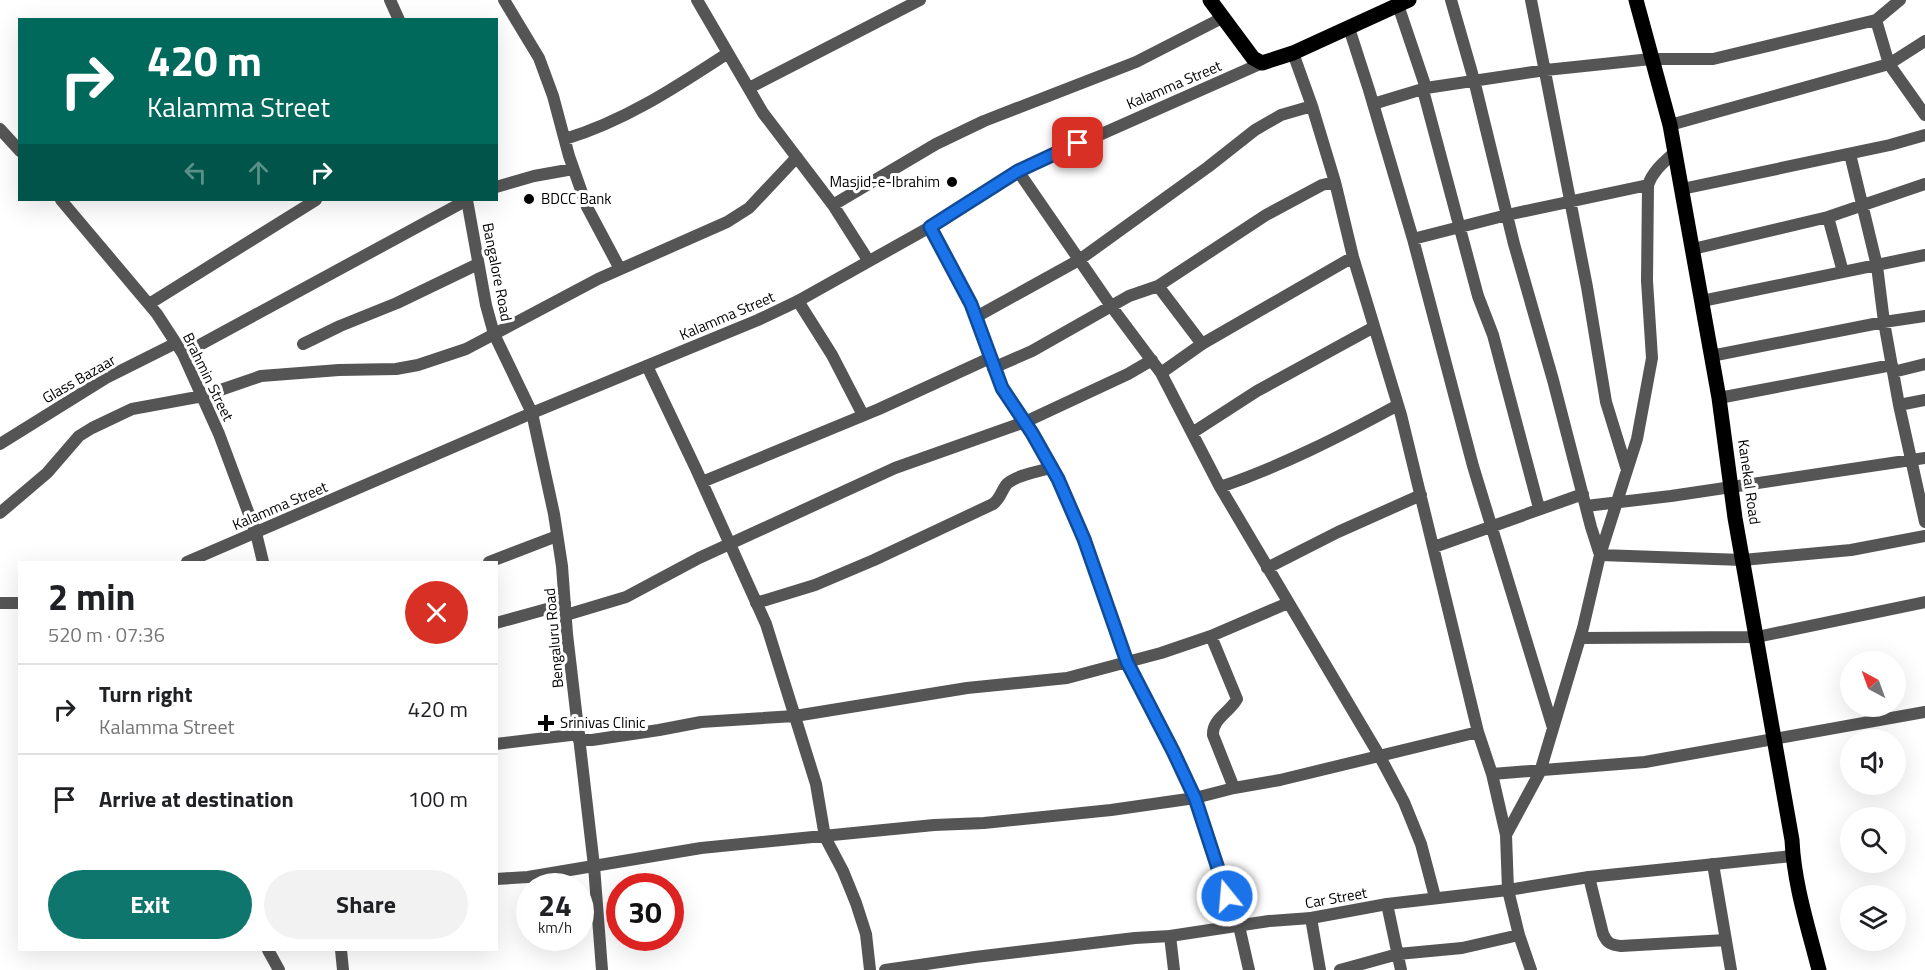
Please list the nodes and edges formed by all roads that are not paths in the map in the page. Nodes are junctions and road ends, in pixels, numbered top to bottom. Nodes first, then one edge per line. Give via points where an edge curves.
1 (390, 0) edge
2 (504, 0) edge
3 (698, 0) edge
4 (920, 0) edge
5 (1210, 0) edge
6 (1451, 0) edge
7 (1531, 0) edge
8 (1636, 0) edge
9 (1900, 0) edge
10 (1404, 3) edge
11 (398, 18) edge
12 (1876, 20) junction
13 (1224, 21) junction
14 (1348, 28) junction
15 (1925, 41) edge
16 (1293, 53) junction
17 (728, 54) junction
18 (1651, 59) junction
19 (1262, 63) junction
20 (1889, 64) junction
21 (1546, 70) junction
22 (1474, 80) junction
23 (749, 88) junction
24 (1425, 89) junction
25 (1373, 104) junction
26 (1312, 106) junction
27 (1925, 115) edge
28 (1670, 124) junction
29 (0, 129) edge
30 (1925, 135) edge
31 (565, 140) junction
32 (18, 149) edge
33 (1674, 153) junction
34 (1850, 153) junction
35 (797, 157) junction
36 (573, 169) junction
37 (1018, 171) junction
38 (1335, 182) junction
39 (1925, 184) edge
40 (1648, 185) junction
41 (498, 186) edge
42 (1682, 189) junction
43 (62, 201) edge
44 (314, 201) edge
45 (465, 201) edge
46 (467, 201) edge
47 (1570, 202) junction
48 (834, 205) junction
49 (1863, 206) junction
50 (1507, 215) junction
51 (1828, 217) junction
52 (930, 227) junction
53 (1460, 227) junction
54 (1413, 239) junction
55 (1693, 249) junction
56 (1925, 255) edge
57 (1353, 256) junction
58 (868, 260) junction
59 (1079, 260) junction
60 (478, 264) junction
61 (1877, 266) junction
62 (620, 269) junction
63 (1843, 273) junction
64 (1158, 286) junction
65 (798, 301) junction
66 (1702, 301) junction
67 (149, 304) junction
68 (1111, 306) junction
69 (1925, 316) edge
70 (976, 317) junction
71 (1884, 322) junction
72 (1374, 327) junction
73 (494, 334) junction
74 (303, 344) dead end
75 (1203, 344) junction
76 (179, 348) junction
77 (1712, 356) junction
78 (1152, 360) junction
79 (992, 363) junction
80 (1925, 364) edge
81 (647, 366) junction
82 (1892, 368) junction
83 (1161, 373) junction
84 (203, 396) junction
85 (1719, 398) junction
86 (1925, 400) edge
87 (1398, 405) junction
88 (1899, 405) junction
89 (532, 413) junction
90 (863, 416) junction
91 (1025, 423) junction
92 (1192, 433) junction
93 (0, 444) edge
94 (1925, 458) edge
95 (1910, 461) junction
96 (1051, 468) junction
97 (1628, 470) junction
98 (702, 482) junction
99 (1220, 487) junction
100 (1731, 487) junction
101 (1922, 492) edge
102 (1421, 495) junction
103 (1585, 500) junction
104 (1618, 501) junction
105 (1539, 508) junction
106 (0, 513) edge
107 (1925, 522) edge
108 (1492, 526) junction
109 (256, 533) junction
110 (557, 536) junction
111 (1925, 536) edge
112 (730, 545) junction
113 (1434, 547) junction
114 (1600, 555) junction
115 (1743, 560) junction
116 (189, 561) edge
117 (263, 561) edge
118 (492, 561) edge
119 (1267, 568) junction
120 (1925, 602) edge
121 (0, 603) edge
122 (18, 603) edge
123 (756, 603) junction
124 (1288, 603) junction
125 (566, 610) junction
126 (498, 623) edge
127 (1211, 636) junction
128 (1757, 637) junction
129 (1580, 638) junction
130 (1127, 662) junction
131 (1925, 712) edge
132 (795, 716) junction
133 (1553, 728) junction
134 (1478, 732) junction
135 (579, 737) junction
136 (1773, 739) junction
137 (498, 744) edge
138 (1379, 755) junction
139 (1540, 772) junction
140 (1492, 774) junction
141 (1234, 788) junction
142 (1195, 798) junction
143 (1506, 835) junction
144 (825, 837) junction
145 (1792, 856) junction
146 (1713, 864) junction
147 (594, 866) junction
148 (1589, 878) junction
149 (498, 879) edge
150 (1508, 890) junction
151 (1435, 897) junction
152 (1388, 904) junction
153 (1311, 918) junction
154 (1239, 926) junction
155 (1519, 935) junction
156 (1170, 936) junction
157 (1726, 940) junction
158 (269, 951) edge
159 (341, 951) edge
160 (1398, 954) junction
161 (279, 970) edge
162 (343, 970) edge
163 (602, 970) edge
164 (870, 970) edge
165 (885, 970) edge
166 (1174, 970) edge
167 (1249, 970) edge
168 (1320, 970) edge
169 (1340, 970) edge
170 (1401, 970) edge
171 (1531, 970) edge
172 (1731, 970) edge
173 (1819, 970) edge

1 - 11 street
2 - 31 street via 539,58
3 - 17 street
4 - 23 street
5 - 13 main road
6 - 22 street
7 - 21 street
8 - 18 main road, Kanekal Road
9 - 12 street
10 - 14 main road
10 - 24 street
12 - 18 street via 1713,58
12 - 20 street
13 - 19 main road via 1253,58
13 - 48 street via 1136,62 945,140
14 - 16 main road
14 - 25 street
15 - 20 street
16 - 19 main road
16 - 26 street
17 - 23 street
17 - 31 street via 659,99
18 - 21 street
18 - 28 main road, Kanekal Road
19 - 37 street, Kalamma Street
20 - 27 street
20 - 28 street
21 - 22 street
21 - 47 street
22 - 24 street
22 - 50 street
23 - 35 street
24 - 25 street
24 - 53 street
25 - 54 street
26 - 38 street
26 - 59 street via 1281,115 1255,130
28 - 33 main road, Kanekal Road
29 - 32 street
30 - 34 street
31 - 36 street
33 - 40 street
33 - 42 main road, Kanekal Road
34 - 42 street
34 - 49 street
35 - 48 street
35 - 62 street via 749,208 727,222
36 - 41 street
36 - 62 street via 587,207
37 - 52 street, Kalamma Street
37 - 59 street
38 - 57 street
38 - 64 street via 1266,215
39 - 49 street
40 - 47 street
40 - 97 street via 1647,281 1652,358
42 - 55 main road, Kanekal Road
43 - 67 street, Brahmin Street
44 - 67 street
45 - 76 street, Glass Bazaar
46 - 60 street, Bangalore Road
47 - 50 street
47 - 97 street via 1606,402
48 - 58 street
49 - 51 street
49 - 61 street
50 - 53 street
50 - 103 street
51 - 55 street
51 - 63 street
52 - 58 street, Kalamma Street
52 - 70 street
53 - 54 street
53 - 105 street
54 - 108 street
55 - 66 main road, Kanekal Road
56 - 61 street
57 - 72 street
57 - 75 street
58 - 65 street, Kalamma Street
59 - 68 street
59 - 70 street
60 - 73 street, Bangalore Road
60 - 74 street
61 - 63 street
61 - 71 street
62 - 73 street
63 - 66 street
64 - 68 street
64 - 75 street
65 - 81 street, Kalamma Street
65 - 90 street via 832,355
66 - 77 main road, Kanekal Road
67 - 76 street, Brahmin Street
68 - 78 street
68 - 79 street via 1032,351
69 - 71 street
70 - 79 street
71 - 77 street
71 - 82 street
72 - 87 street
72 - 92 street via 1257,391
73 - 84 street via 418,365 261,376
73 - 89 street, Bangalore Road
75 - 83 street
76 - 84 street, Brahmin Street
76 - 93 street, Glass Bazaar via 106,378
77 - 85 main road, Kanekal Road
78 - 83 street
78 - 91 street
79 - 90 street
79 - 91 street via 1002,388
80 - 82 street
81 - 89 street, Kalamma Street
81 - 98 street
82 - 85 street
82 - 88 street
83 - 92 street
84 - 106 street via 132,409 92,428
84 - 109 street, Brahmin Street
85 - 100 main road, Kanekal Road
86 - 88 street
87 - 99 street via 1329,441
87 - 102 street
88 - 95 street
89 - 109 street, Kalamma Street
89 - 110 street, Bengaluru Road
90 - 98 street
91 - 96 street
91 - 112 street via 895,468
92 - 99 street
94 - 95 street
95 - 100 street
95 - 101 street
96 - 123 street via 1012,480 993,504 884,555 815,585
96 - 130 street via 1084,539
97 - 104 street
98 - 112 street
99 - 119 street
100 - 104 street
100 - 115 main road, Kanekal Road
101 - 107 street
102 - 113 street
102 - 119 street
103 - 104 street
103 - 105 street
103 - 114 street
104 - 114 street
105 - 108 street
108 - 113 street
108 - 133 street
109 - 116 street, Kalamma Street
109 - 117 street, Brahmin Street
110 - 118 street
110 - 125 street, Bengaluru Road
111 - 115 street via 1851,550
112 - 123 street
112 - 125 street via 626,597
113 - 134 street
114 - 115 street
114 - 129 street
115 - 128 main road, Kanekal Road
119 - 124 street
120 - 128 street
121 - 122 street
123 - 132 street
124 - 127 street
124 - 138 street
125 - 126 street
125 - 135 street, Bengaluru Road
127 - 130 street
127 - 141 street via 1237,699 1212,730
128 - 129 street
128 - 136 main road, Kanekal Road
129 - 133 street
130 - 132 street via 1067,678 967,688
130 - 142 street
131 - 136 street
132 - 135 street via 701,722 592,740
132 - 144 street via 816,784
133 - 139 street
134 - 138 street
134 - 140 street
135 - 137 street
135 - 147 street, Bengaluru Road
136 - 139 street via 1645,762
136 - 145 main road, Kanekal Road
138 - 141 street
138 - 151 street via 1421,844
139 - 140 street
139 - 143 street
140 - 143 street
141 - 142 street
142 - 144 street via 1111,810
142 - 154 street
143 - 150 street
144 - 147 street via 701,848
144 - 164 street via 856,903 866,934
145 - 146 street, Car Street
145 - 173 main road, Kanekal Road
146 - 148 street, Car Street
146 - 157 street
147 - 149 street
147 - 163 street, Bengaluru Road
148 - 150 street, Car Street
148 - 157 street via 1603,934 1612,945
150 - 151 street, Car Street
150 - 155 street
151 - 152 street, Car Street
152 - 153 street, Car Street
152 - 160 street
153 - 154 street, Car Street
153 - 168 street
154 - 156 street, Car Street
154 - 167 street
155 - 160 street via 1462,948
155 - 171 street
156 - 165 street, Car Street
156 - 166 street
157 - 172 street
158 - 161 street
159 - 162 street
160 - 169 street
160 - 170 street

